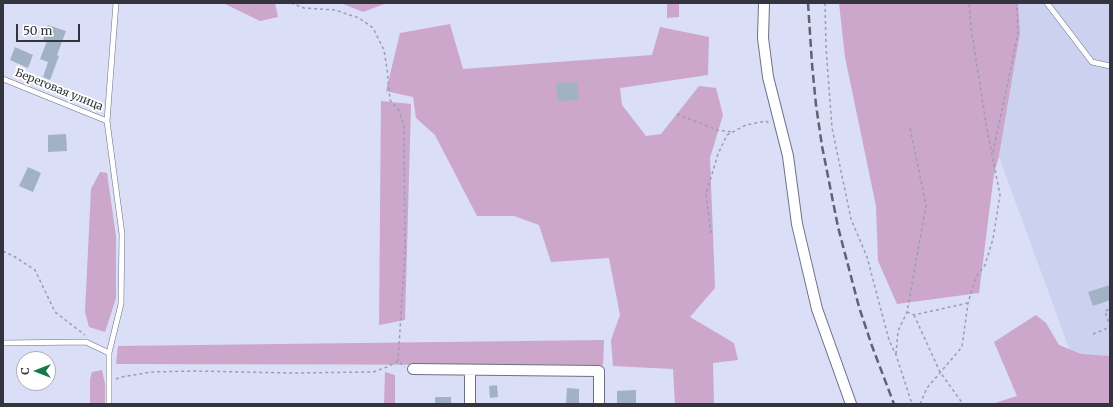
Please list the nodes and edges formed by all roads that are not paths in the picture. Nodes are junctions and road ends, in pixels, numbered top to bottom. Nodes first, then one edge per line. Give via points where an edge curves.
1 (116, 3) edge
2 (764, 3) edge
3 (1047, 3) edge
4 (1110, 66) edge
5 (3, 79) edge
6 (107, 121) junction
7 (3, 343) edge
8 (109, 353) junction
9 (413, 369) road end
10 (470, 370) junction
11 (109, 404) edge
12 (470, 404) edge
13 (599, 404) edge
14 (852, 404) edge

1 - 6 lane
2 - 14 street via 763,38 768,77 788,156 797,224 817,309
3 - 4 lane via 1092,62
5 - 6 lane, Береговая улица
6 - 8 lane via 122,234 121,304
7 - 8 lane via 86,342
8 - 11 lane
9 - 10 street
10 - 12 street
10 - 13 street via 599,371

